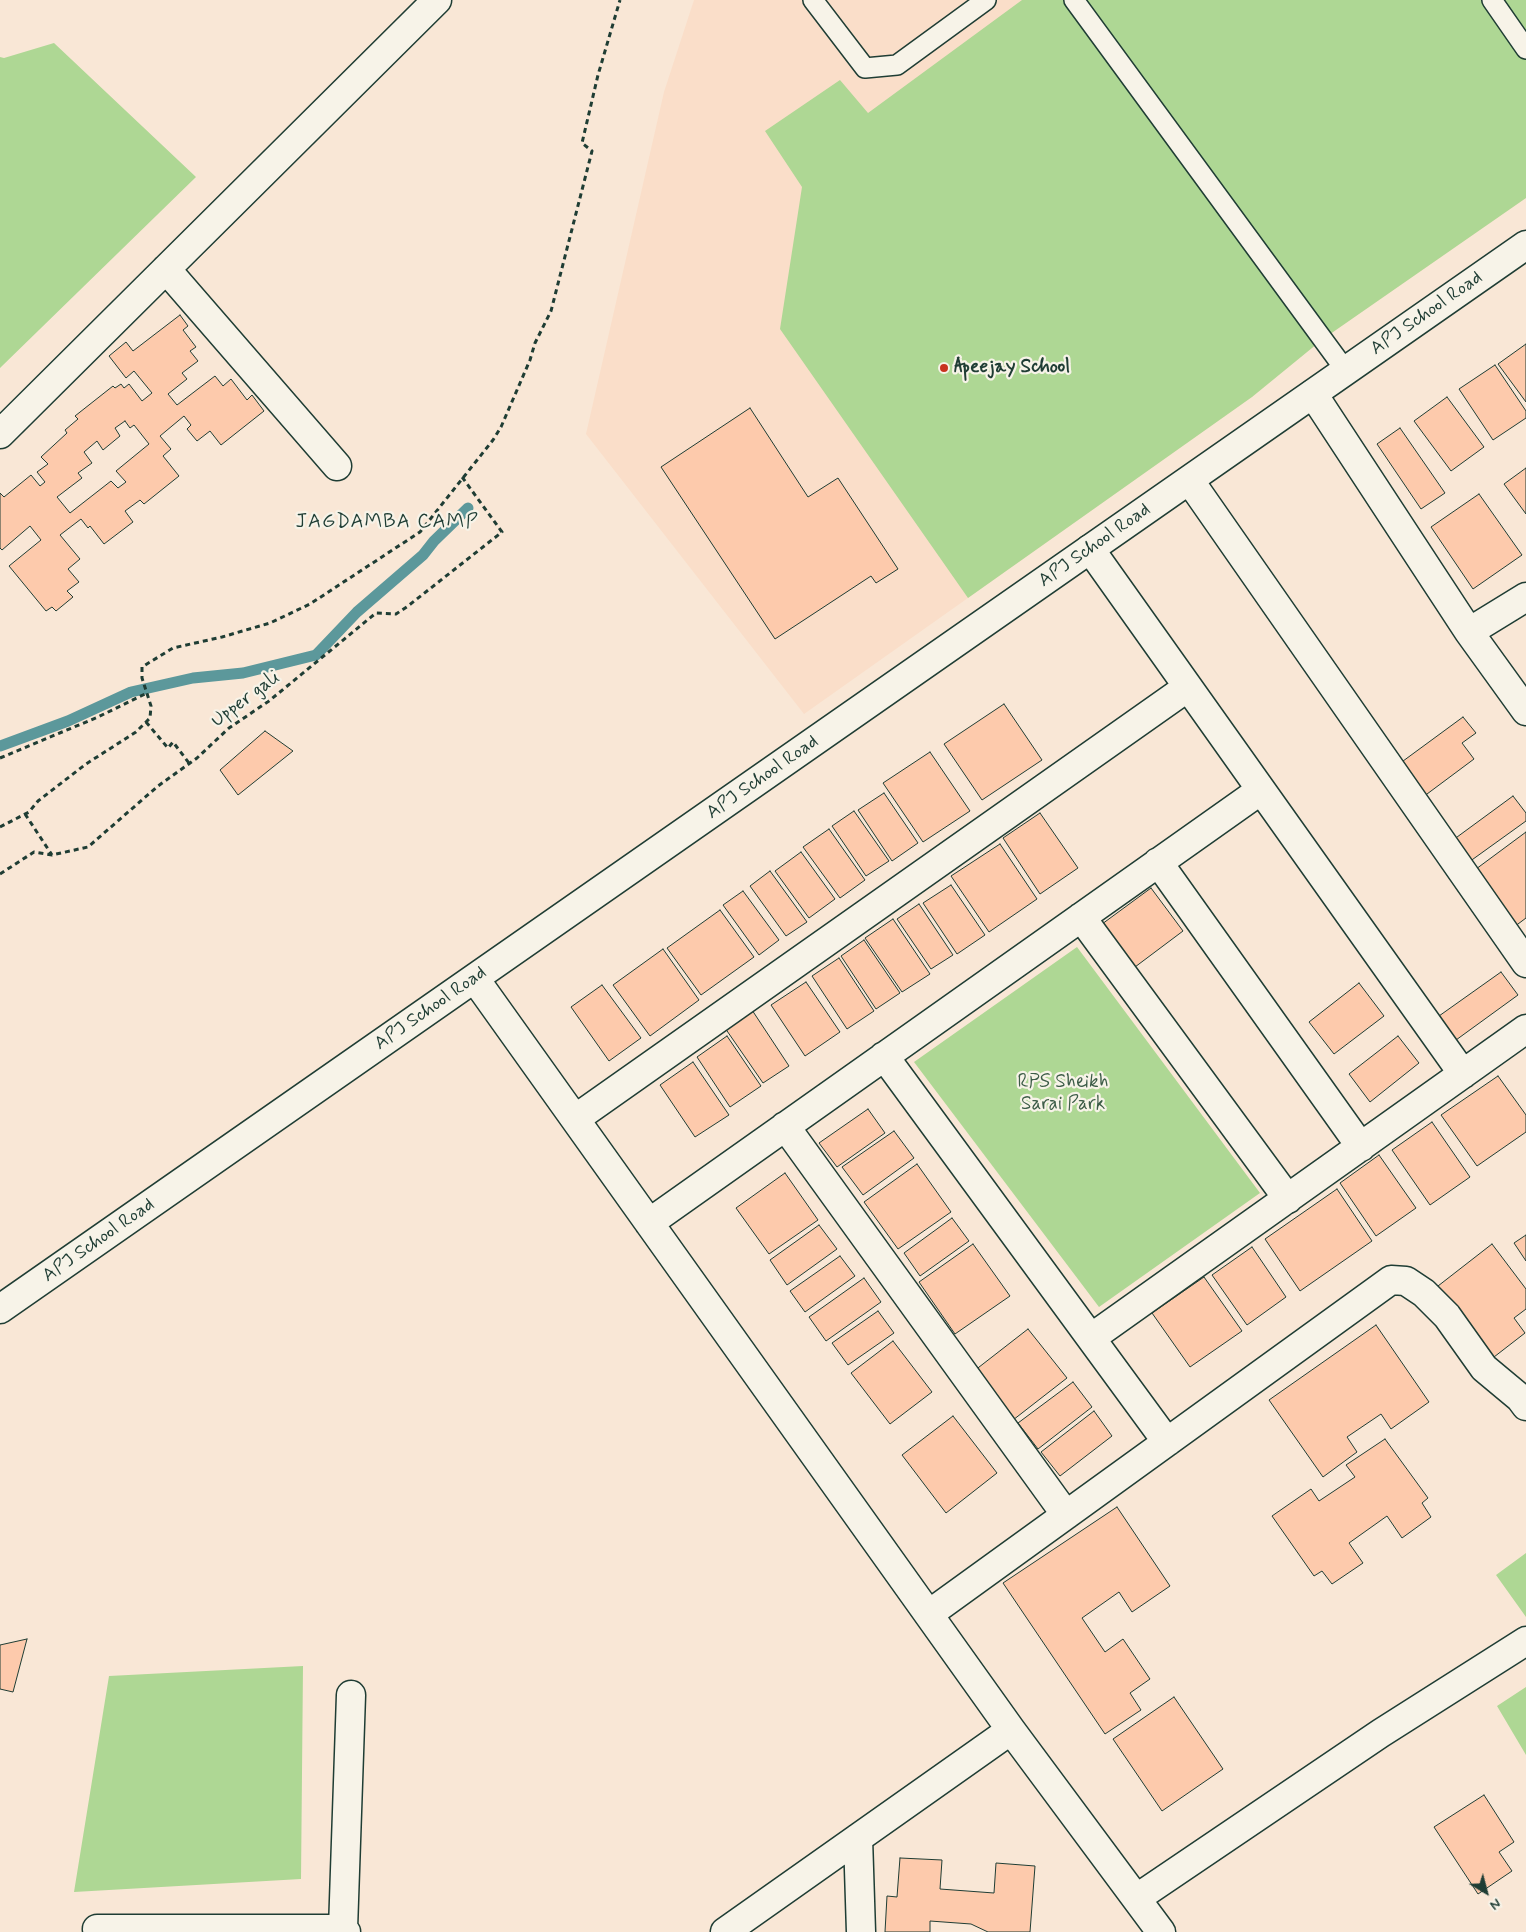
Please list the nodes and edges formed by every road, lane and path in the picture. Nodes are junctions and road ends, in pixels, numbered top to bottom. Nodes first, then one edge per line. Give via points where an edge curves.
1 (437, 0) edge
2 (620, 0) edge
3 (813, 0) edge
4 (986, 0) edge
5 (1074, 0) edge
6 (1492, 0) edge
7 (1526, 49) edge
8 (1526, 245) edge
9 (166, 269) junction
10 (1346, 371) junction
11 (1312, 394) junction
12 (0, 434) edge
13 (337, 466) dead end
14 (462, 477) junction
15 (1190, 481) junction
16 (1090, 549) junction
17 (1526, 597) edge
18 (1469, 632) junction
19 (1188, 687) junction
20 (147, 693) junction
21 (1526, 712) edge
22 (146, 722) junction
23 (0, 758) edge
24 (189, 763) junction
25 (1261, 790) junction
26 (25, 814) junction
27 (0, 827) edge
28 (52, 855) junction
29 (1158, 862) junction
30 (0, 874) edge
31 (1081, 917) junction
32 (1526, 963) edge
33 (475, 979) junction
34 (1526, 1029) edge
35 (884, 1056) junction
36 (1463, 1074) junction
37 (575, 1119) junction
38 (785, 1126) junction
39 (1361, 1147) junction
40 (1288, 1199) junction
41 (649, 1223) junction
42 (0, 1310) edge
43 (1091, 1338) junction
44 (1526, 1406) edge
45 (1167, 1442) junction
46 (1066, 1515) junction
47 (928, 1614) junction
48 (1526, 1642) edge
49 (351, 1695) dead end
50 (1011, 1730) junction
51 (858, 1838) junction
52 (1137, 1898) junction
53 (97, 1929) dead end
54 (345, 1931) edge
55 (725, 1932) edge
56 (861, 1932) edge
57 (1161, 1932) edge

1 - 9 street
2 - 14 path via 582,143 592,151 551,311 501,427
3 - 4 lane via 865,68 897,65
5 - 10 lane
6 - 7 lane
8 - 10 street, APJ School Road
9 - 12 street
9 - 13 street
10 - 11 street, APJ School Road
11 - 15 street, APJ School Road
11 - 18 street
14 - 20 path via 420,532 310,604 270,623 173,648 142,667
14 - 24 path, Upper gali via 502,532 396,614 376,613
15 - 16 street, APJ School Road
15 - 32 street
16 - 19 street
16 - 33 street, APJ School Road
17 - 18 street
18 - 21 street
19 - 25 street
19 - 37 street
20 - 22 path via 151,706 150,718
20 - 23 path
22 - 24 path via 168,748 173,742
22 - 26 path via 136,732 93,758
24 - 28 path, Upper gali via 88,848
25 - 29 street
25 - 36 street
26 - 27 path
26 - 28 path
28 - 30 path, Upper gali via 34,852
29 - 31 street
29 - 39 street
31 - 35 street
31 - 40 street
33 - 37 street
33 - 42 street, APJ School Road
34 - 36 street
35 - 38 street
35 - 43 street
36 - 39 street
37 - 41 street
38 - 41 street
38 - 46 street
39 - 40 street
40 - 43 street
41 - 47 street
43 - 45 street
44 - 45 street via 1484,1368 1447,1316 1424,1293 1406,1281 1391,1280
45 - 46 street
46 - 47 street
47 - 50 street
48 - 52 street via 1381,1733
49 - 54 street
50 - 51 street
50 - 52 street
51 - 55 street
51 - 56 street
52 - 57 street
53 - 54 street

